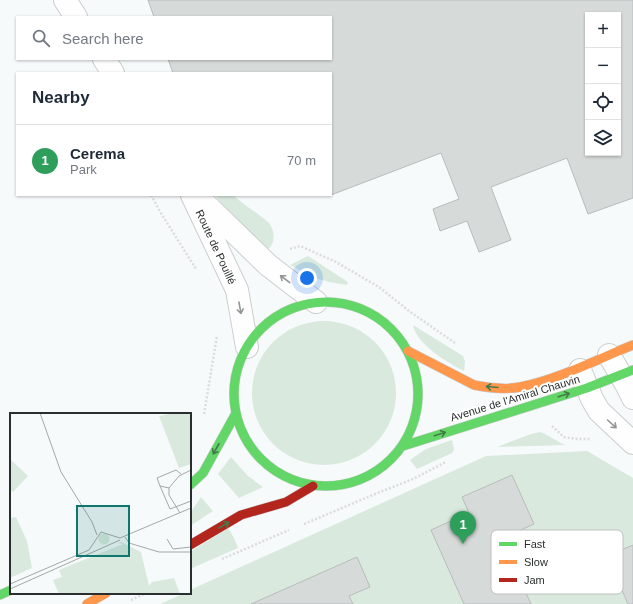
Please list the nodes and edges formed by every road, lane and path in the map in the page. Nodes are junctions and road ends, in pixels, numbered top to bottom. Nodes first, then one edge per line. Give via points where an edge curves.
1 (65, 0) edge
2 (75, 16) edge
3 (105, 60) edge
4 (112, 72) edge
5 (152, 196) edge
6 (192, 196) edge
7 (197, 196) edge
8 (287, 251) dead end
9 (199, 274) dead end
10 (316, 302) junction
11 (217, 328) dead end
12 (455, 344) dead end
13 (633, 345) edge
14 (246, 347) junction
15 (408, 351) junction
16 (609, 355) junction
17 (579, 368) junction
18 (627, 372) edge
19 (587, 388) junction
20 (633, 398) edge
21 (235, 415) junction
22 (203, 416) dead end
23 (633, 443) edge
24 (403, 446) junction
25 (446, 462) dead end
26 (191, 484) edge
27 (313, 486) junction
28 (302, 525) dead end
29 (295, 528) dead end
30 (191, 544) edge
31 (253, 546) dead end
32 (10, 590) edge
33 (104, 594) edge
34 (144, 594) edge
35 (0, 595) edge
36 (128, 601) dead end
37 (86, 604) edge

1 - 2 street
3 - 4 street
5 - 9 path
6 -> 14 street, Route de Pouillé via 237,290
10 -> 7 street, Route de Pouillé via 268,266
8 - 12 path via 300,246 334,261 379,287
10 - 14 main road via 289,310 265,325
10 - 15 main road via 344,303 370,313 392,329
11 - 22 path
13 - 16 main road, Avenue de l'Amiral Chauvin
14 - 21 main road via 237,368 233,391
17 -> 15 main road, Avenue de l'Amiral Chauvin via 519,388 502,388 474,385
15 - 24 main road via 417,374 419,400 414,424
16 - 17 main road, Avenue de l'Amiral Chauvin
16 - 18 street
17 - 19 street
18 - 19 main road, Avenue de l'Amiral Chauvin
18 - 20 street
19 -> 23 street via 599,411
24 -> 19 main road, Avenue de l'Amiral Chauvin
21 -> 26 main road via 203,474
21 - 27 main road via 246,440 263,462 286,478
24 - 27 main road via 386,466 364,479 338,486
25 - 28 path via 413,479
30 -> 27 main road via 241,515 286,502
29 - 31 path
32 - 35 main road
33 - 37 main road
34 - 36 path

